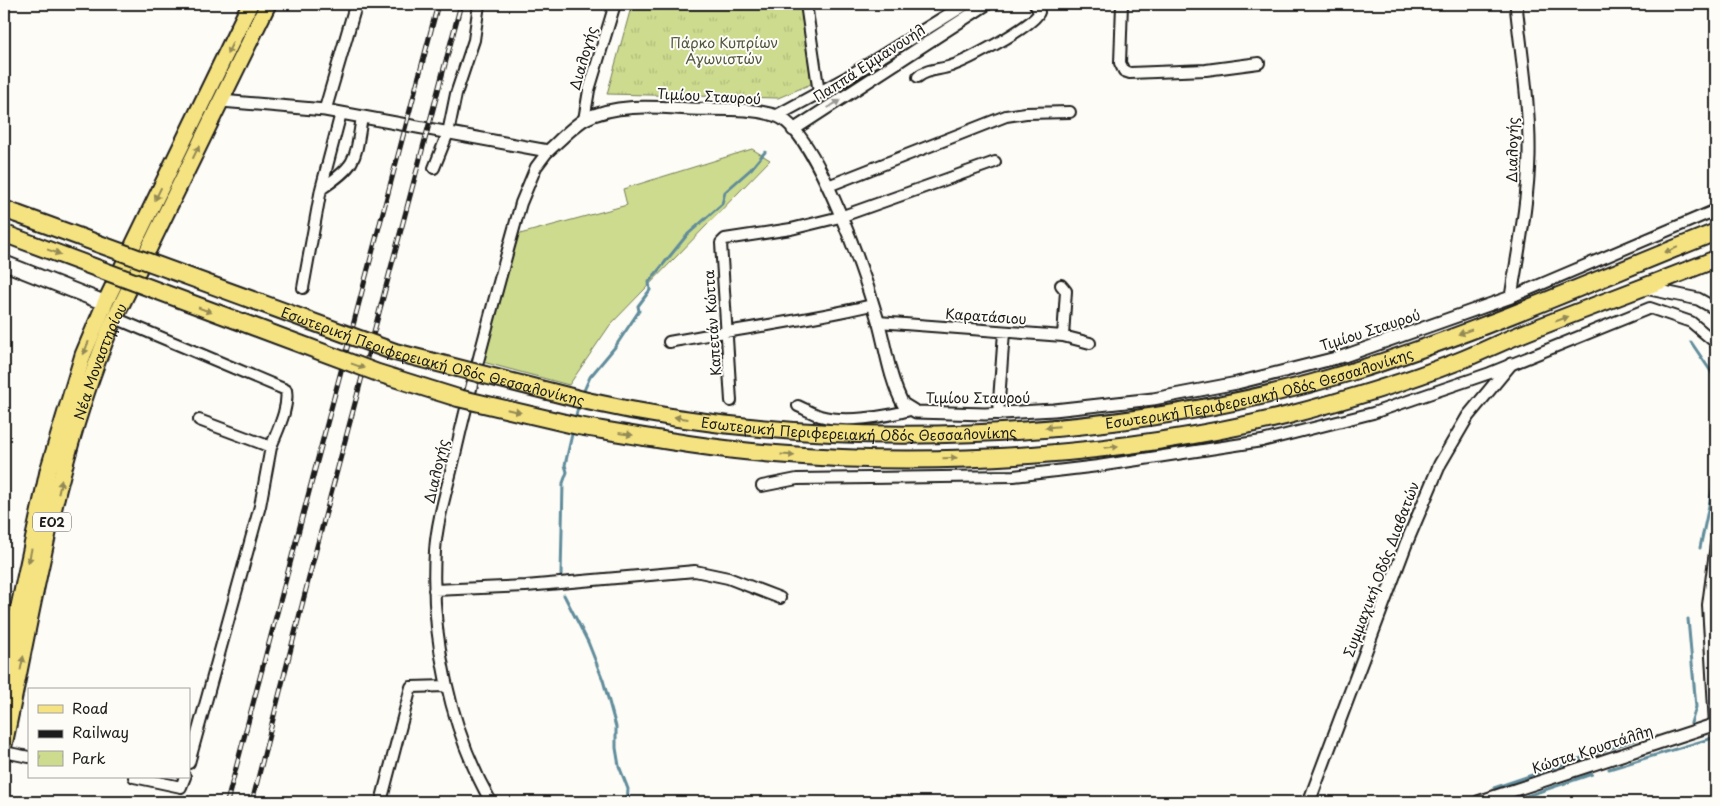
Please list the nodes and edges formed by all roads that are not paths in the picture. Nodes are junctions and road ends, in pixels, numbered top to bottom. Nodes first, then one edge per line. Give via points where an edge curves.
1 (250, 4) edge
2 (268, 4) edge
3 (356, 4) edge
4 (478, 4) edge
5 (615, 4) edge
6 (806, 4) edge
7 (966, 4) edge
8 (987, 4) edge
9 (1035, 4) edge
10 (1122, 4) edge
11 (1516, 4) edge
12 (1259, 63) dead end
13 (918, 77) dead end
14 (819, 93) junction
15 (221, 102) junction
16 (326, 110) junction
17 (1070, 112) dead end
18 (341, 113) junction
19 (776, 116) junction
20 (362, 117) junction
21 (584, 120) junction
22 (793, 130) junction
23 (448, 132) junction
24 (548, 151) junction
25 (995, 162) dead end
26 (434, 168) dead end
27 (828, 186) junction
28 (321, 189) junction
29 (1716, 210) edge
30 (10, 211) edge
31 (840, 217) junction
32 (1716, 232) edge
33 (6, 235) edge
34 (1716, 259) edge
35 (4, 263) edge
36 (1061, 285) dead end
37 (303, 288) dead end
38 (1645, 288) junction
39 (1511, 297) junction
40 (104, 303) junction
41 (872, 305) junction
42 (1716, 309) edge
43 (115, 318) junction
44 (878, 322) junction
45 (728, 330) junction
46 (1004, 332) junction
47 (1063, 336) junction
48 (669, 342) dead end
49 (1090, 343) dead end
50 (1716, 343) edge
51 (1511, 364) junction
52 (731, 401) dead end
53 (798, 406) dead end
54 (910, 410) junction
55 (998, 414) junction
56 (199, 420) dead end
57 (271, 447) junction
58 (762, 486) dead end
59 (1716, 544) edge
60 (434, 590) junction
61 (780, 598) dead end
62 (4, 676) edge
63 (447, 686) junction
64 (1715, 724) edge
65 (4, 744) edge
66 (4, 752) edge
67 (28, 757) edge
68 (190, 759) edge
69 (139, 778) edge
70 (185, 778) edge
71 (381, 802) edge
72 (491, 802) edge
73 (1309, 802) edge
74 (1478, 802) edge

1 -> 40 main road, Νέα Μοναστηρίου / ΕΟ2
2 - 15 main road, Νέα Μοναστηρίου / ΕΟ2
3 - 16 street
4 - 23 street via 477,31 456,94
5 - 21 street, Διαλογής via 589,90
6 - 14 street
7 - 14 street, Παππά Εμμανουήλ
22 -> 8 street, Παππά Εμμανουήλ
9 - 13 street via 1039,12 1035,19 1002,41 955,65 923,72
10 - 12 street via 1120,63 1124,71 1206,70
11 - 39 street, Διαλογής via 1529,154
14 - 19 street, Παππά Εμμανουήλ
15 - 16 street
43 -> 15 main road, Νέα Μοναστηρίου / ΕΟ2
16 - 18 street
17 - 27 street via 1006,116
18 - 20 street
18 - 28 street
19 - 21 street, Τιμίου Σταυρού via 656,107 610,110
19 - 22 street, Τιμίου Σταυρού
20 - 23 street
20 - 28 street via 352,163 346,172
21 - 24 street, Τιμίου Σταυρού
22 - 27 street, Τιμίου Σταυρού via 811,153
23 - 24 street
23 - 26 street
24 - 60 street, Διαλογής via 532,174 521,203 460,432 438,529
25 - 31 street
27 - 31 street, Τιμίου Σταυρού
28 - 37 street
29 - 39 street
32 -> 30 highway, Εσωτερική Περιφερειακή Οδός Θεσσαλονίκης, bridge via 1481,326 1351,372 1284,390 1116,421 999,432 865,434 744,426 621,409 395,352
31 - 41 street, Τιμίου Σταυρού
31 - 45 street, Καπετάν Κώττα via 791,229 725,239 720,243
33 -> 38 highway, Εσωτερική Περιφερειακή Οδός Θεσσαλονίκης, bridge via 378,373 458,398 578,426 776,454 848,458 952,458 1115,446 1286,416 1459,362 1516,336
34 - 38 highway, Εσωτερική Περιφερειακή Οδός Θεσσαλονίκης
35 - 40 main road
36 - 47 street via 1066,291
38 - 42 street via 1698,300
39 - 55 street, Τιμίου Σταυρού via 1344,356 1237,383 1153,399
40 -> 62 main road, Νέα Μοναστηρίου / ΕΟ2 via 83,355 56,440
41 - 44 street, Τιμίου Σταυρού
41 - 45 street
43 - 57 street via 286,390 283,413
65 -> 43 main road, Νέα Μοναστηρίου / ΕΟ2 via 69,448 94,369
44 - 46 street, Καρατάσιου
44 - 54 street, Τιμίου Σταυρού via 899,397
45 - 48 street
45 - 52 street, Καπετάν Κώττα
46 - 47 street, Καρατάσιου
46 - 55 street
47 - 49 street, Καρατάσιου
50 - 51 street via 1691,322 1650,308
51 - 58 street via 1373,413 1226,447 1014,476 797,480
51 - 73 street, Συμμαχική Οδός Διαβατών via 1468,416 1440,464 1406,544
53 - 54 street via 820,416 835,418 884,417
54 - 55 street, Τιμίου Σταυρού
56 - 57 street
57 - 68 street via 260,506
59 - 64 street via 1708,605
60 - 61 street via 695,572 728,578
60 - 63 street, Διαλογής
63 - 71 street via 411,687
63 - 72 street, Διαλογής via 475,769
64 - 74 street, Κώστα Κρυστάλλη
66 - 67 street
69 - 70 street via 181,787

